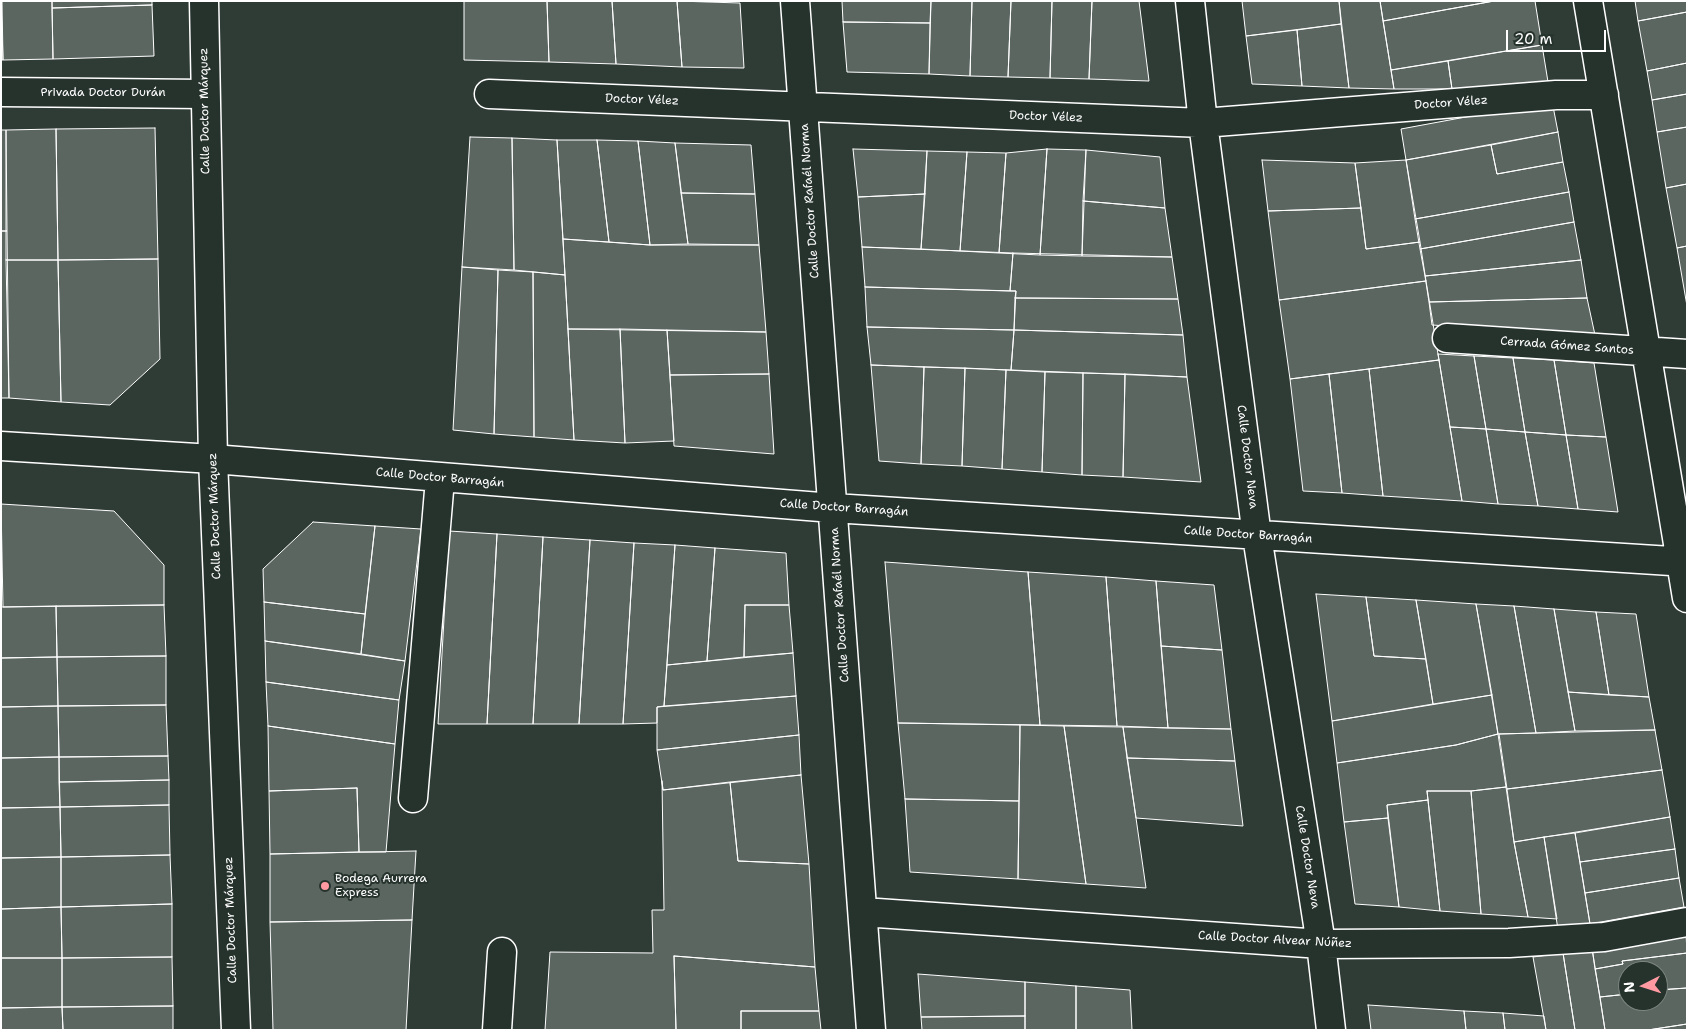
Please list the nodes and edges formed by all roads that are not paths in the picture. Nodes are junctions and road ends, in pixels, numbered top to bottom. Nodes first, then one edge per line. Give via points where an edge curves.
1 (204, 1) edge
2 (795, 1) edge
3 (1190, 1) edge
4 (1588, 1) edge
5 (1, 92) edge
6 (204, 94) junction
7 (489, 94) dead end
8 (1604, 95) junction
9 (803, 107) junction
10 (1203, 123) junction
11 (1448, 338) dead end
12 (1646, 351) junction
13 (1687, 354) edge
14 (1, 446) edge
15 (213, 459) junction
16 (440, 479) junction
17 (833, 508) junction
18 (1257, 536) junction
19 (1684, 562) edge
20 (1687, 598) edge
21 (413, 798) dead end
22 (863, 912) junction
23 (1687, 922) edge
24 (1321, 944) junction
25 (502, 952) dead end
26 (236, 1030) edge
27 (497, 1030) edge
28 (871, 1030) edge
29 (1331, 1030) edge

1 - 6 street, Calle Doctor Márquez
2 - 9 street, Calle Doctor Rafaél Norma
3 - 10 street, Calle Doctor Neva
4 - 8 street
5 - 6 street, Privada Doctor Durán
6 - 15 street, Calle Doctor Márquez
7 - 9 street, Doctor Vélez
8 - 10 street, Doctor Vélez via 1556,95
8 - 12 street
9 - 10 street, Doctor Vélez
9 - 17 street, Calle Doctor Rafaél Norma
10 - 18 street, Calle Doctor Neva
11 - 12 street, Cerrada Gómez Santos
12 - 13 street, Cerrada Gómez Santos
12 - 19 street
14 - 15 street, Calle Doctor Barragán
15 - 16 street, Calle Doctor Barragán
15 - 26 street, Calle Doctor Márquez
16 - 17 street, Calle Doctor Barragán
16 - 21 street
17 - 18 street, Calle Doctor Barragán
17 - 22 street, Calle Doctor Rafaél Norma
18 - 19 street, Calle Doctor Barragán
18 - 24 street, Calle Doctor Neva
19 - 20 street
22 - 24 street, Calle Doctor Alvear Núñez
22 - 28 street, Calle Doctor Rafaél Norma
23 - 24 street, Calle Doctor Alvear Núñez via 1604,938 1519,943
24 - 29 street, Calle Doctor Neva
25 - 27 street

